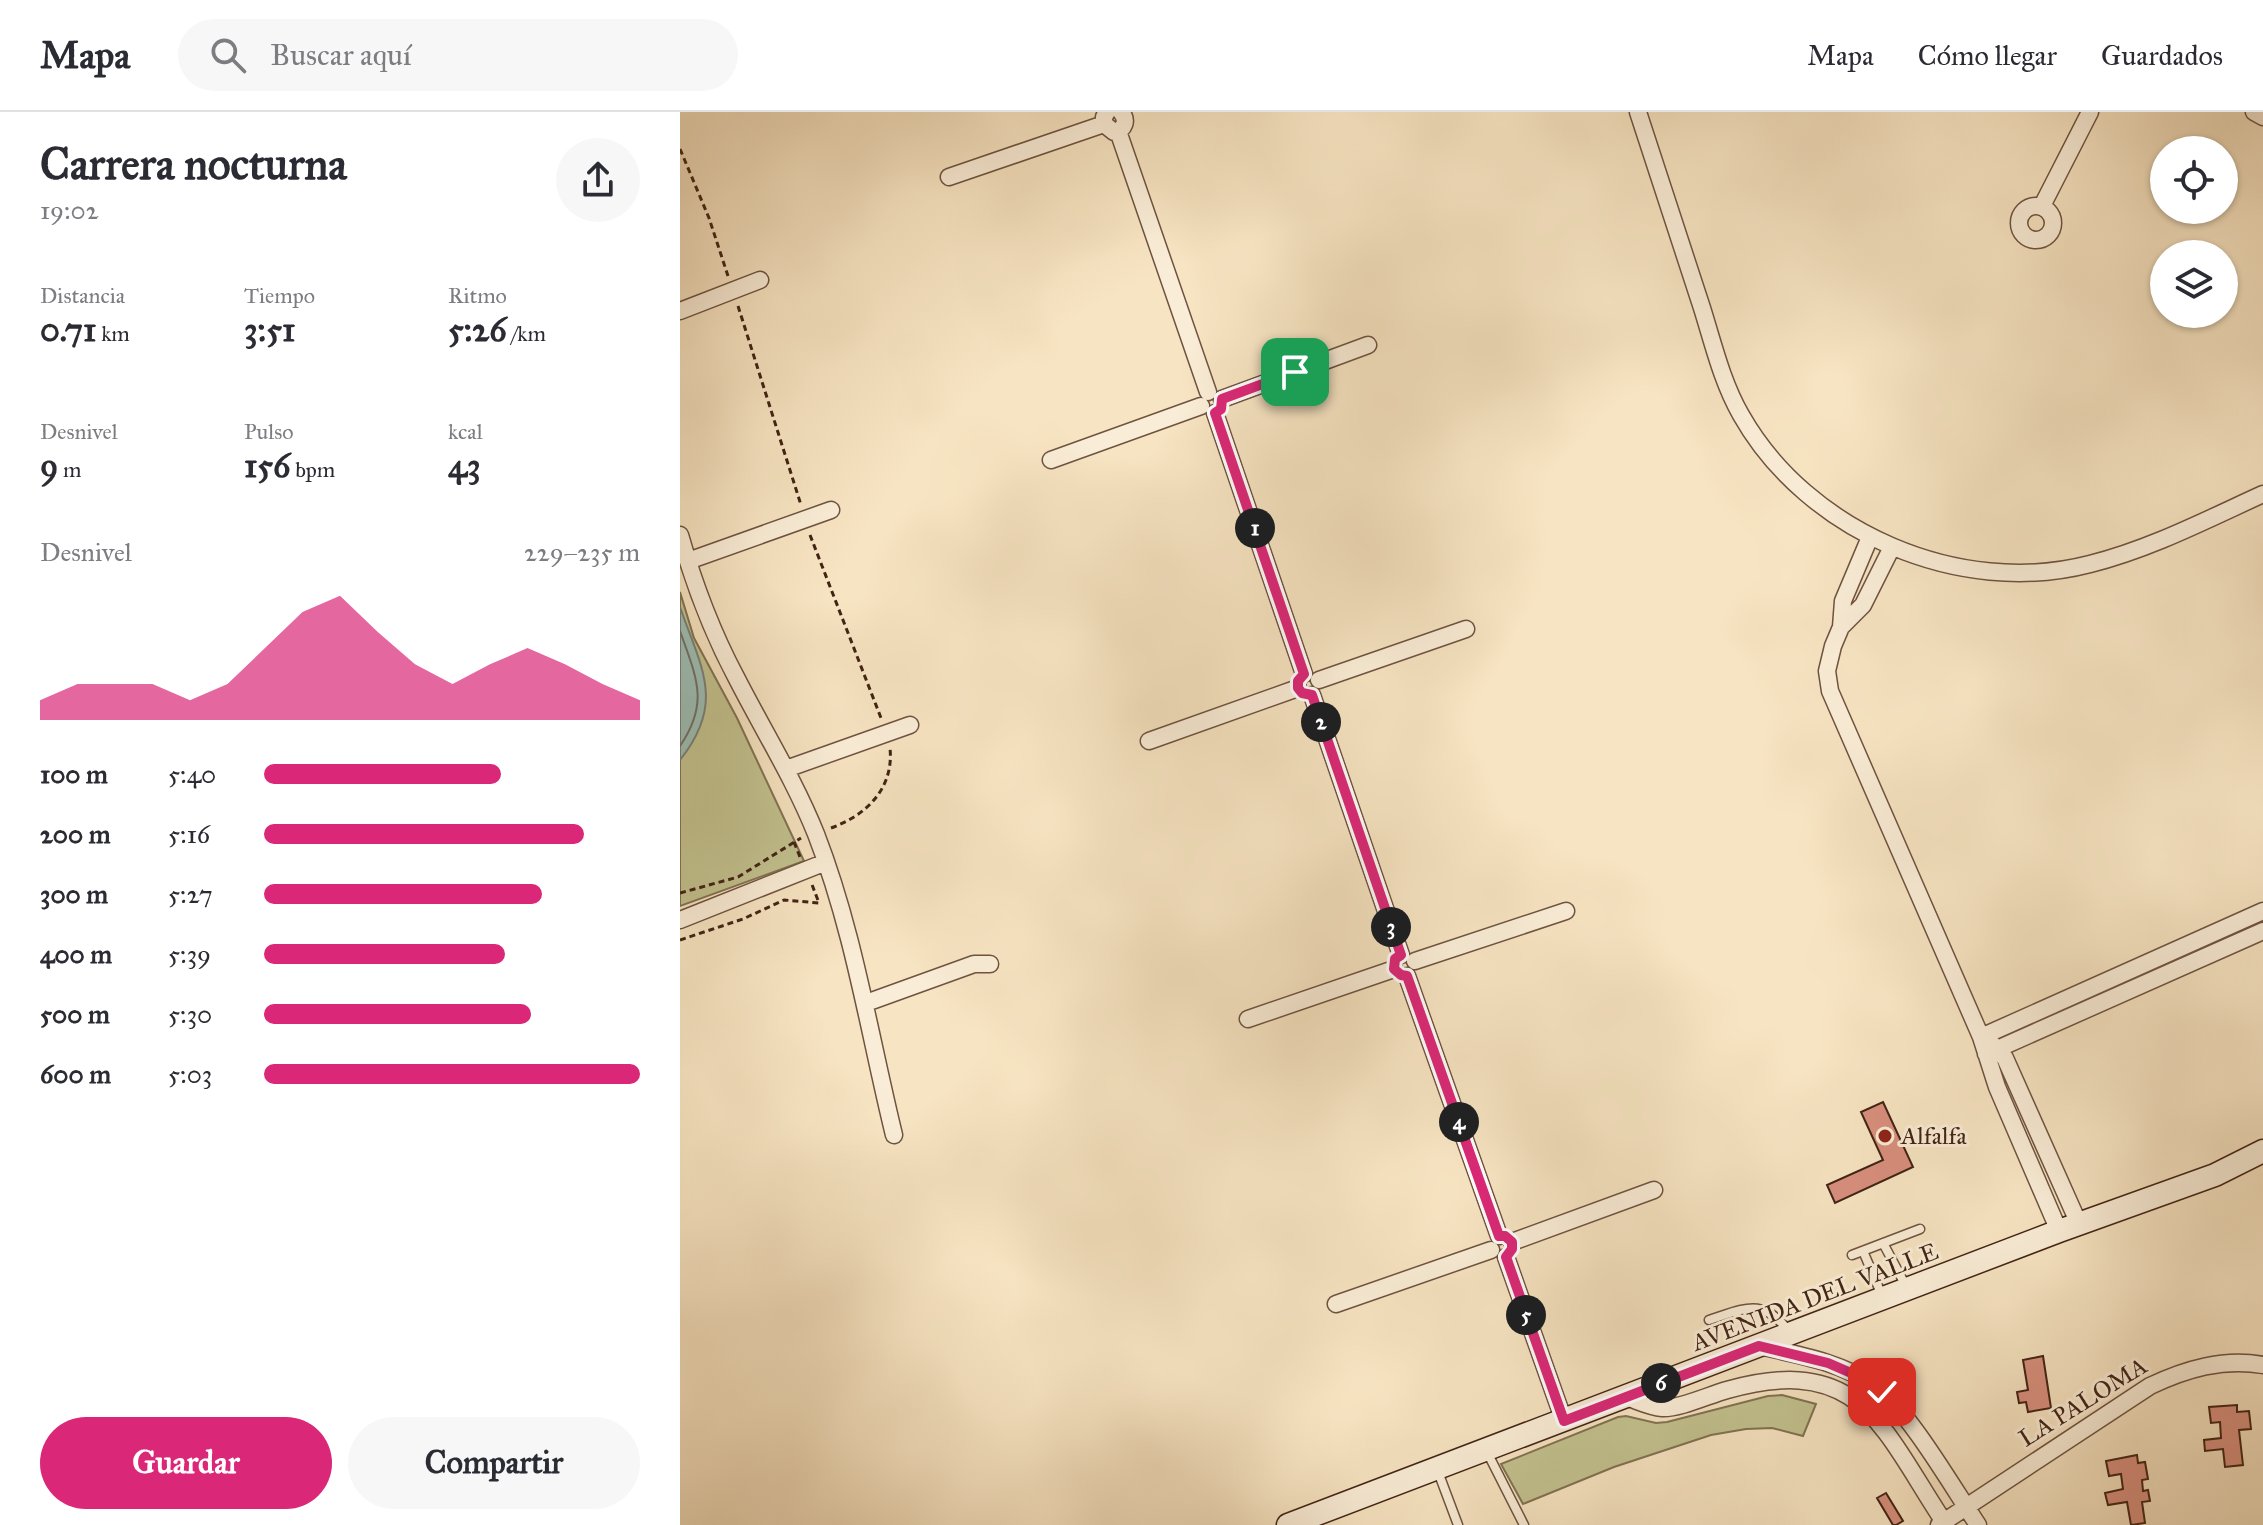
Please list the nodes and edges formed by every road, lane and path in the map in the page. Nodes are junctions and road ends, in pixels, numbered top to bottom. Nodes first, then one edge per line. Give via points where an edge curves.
1 (1638, 112) edge
2 (2090, 112) edge
3 (2254, 112) edge
4 (2263, 117) edge
5 (1119, 118) edge
6 (680, 149) edge
7 (949, 177) dead end
8 (2042, 206) dead end
9 (760, 280) dead end
10 (733, 291) junction
11 (680, 311) edge
12 (1368, 345) dead end
13 (1212, 402) junction
14 (1051, 460) dead end
15 (2263, 494) edge
16 (831, 510) dead end
17 (805, 518) junction
18 (680, 535) edge
19 (1870, 537) junction
20 (1892, 547) junction
21 (688, 561) junction
22 (1841, 627) junction
23 (1466, 629) dead end
24 (1308, 684) junction
25 (910, 725) dead end
26 (885, 734) junction
27 (1149, 741) dead end
28 (786, 769) junction
29 (815, 833) junction
30 (826, 862) junction
31 (680, 893) edge
32 (819, 903) dead end
33 (1566, 911) dead end
34 (2263, 911) edge
35 (680, 920) edge
36 (2263, 931) edge
37 (680, 940) edge
38 (990, 964) dead end
39 (1404, 965) junction
40 (866, 1003) junction
41 (1248, 1019) dead end
42 (1981, 1037) junction
43 (1992, 1052) junction
44 (894, 1135) dead end
45 (2263, 1135) edge
46 (2263, 1151) edge
47 (2181, 1185) junction
48 (1654, 1190) dead end
49 (2069, 1228) junction
50 (1920, 1229) dead end
51 (1883, 1243) junction
52 (1502, 1246) junction
53 (1863, 1251) junction
54 (1852, 1255) dead end
55 (1908, 1289) junction
56 (1883, 1298) junction
57 (1336, 1304) dead end
58 (1709, 1320) dead end
59 (1790, 1334) junction
60 (1759, 1346) junction
61 (2263, 1365) edge
62 (1626, 1397) junction
63 (1564, 1421) junction
64 (1486, 1449) junction
65 (1437, 1468) junction
66 (1966, 1507) junction
67 (1943, 1524) edge
68 (1288, 1525) edge
69 (1458, 1525) edge
70 (1524, 1525) edge
71 (1978, 1525) edge

1 - 19 street via 1741,415 1799,485
2 - 8 street
3 - 4 street
5 - 7 street
5 - 13 street
6 - 10 path
9 - 10 street
10 - 11 street
10 - 17 path
12 - 13 street
13 - 14 street
13 - 24 street
15 - 20 street via 2153,543 2065,569 1965,567
16 - 17 street
17 - 21 street
17 - 26 path
18 - 21 street
19 - 20 street
19 - 22 street via 1843,601
20 - 22 street via 1863,605
21 - 28 street via 724,652
22 - 42 street via 1828,662 1830,691
23 - 24 street
24 - 27 street
24 - 39 street
25 - 26 street
26 - 28 street
26 - 29 path via 890,766 881,793 854,818
28 - 29 street
29 - 30 street
29 - 31 path via 738,877
30 - 35 street
30 - 40 street
32 - 37 path via 784,900
33 - 39 street
34 - 42 street
36 - 43 street
38 - 40 street via 974,964
39 - 41 street
39 - 52 street
40 - 44 street
42 - 43 street
43 - 49 street via 1997,1087
45 - 47 street, AVENIDA DEL VALLE
46 - 47 street, AVENIDA DEL VALLE
47 - 49 street, AVENIDA DEL VALLE
48 - 52 street
49 - 55 street, AVENIDA DEL VALLE
50 - 51 lane
51 - 53 lane
51 - 55 lane
52 - 57 street
52 - 63 street
53 - 54 lane
53 - 56 lane
55 - 56 street, AVENIDA DEL VALLE
56 - 59 street, AVENIDA DEL VALLE
58 - 59 lane via 1758,1308 1777,1315
59 - 60 street, AVENIDA DEL VALLE
60 - 62 street, AVENIDA DEL VALLE
60 - 66 street via 1828,1363 1882,1392
61 - 66 street, LA PALOMA via 2211,1364 2166,1378
62 - 63 street, AVENIDA DEL VALLE
62 - 67 street via 1663,1408 1774,1380 1801,1379 1833,1387 1876,1420
63 - 64 street, AVENIDA DEL VALLE
64 - 65 street, AVENIDA DEL VALLE
64 - 70 lane
65 - 68 street, AVENIDA DEL VALLE
65 - 69 lane
66 - 67 street, LA PALOMA
66 - 71 street

